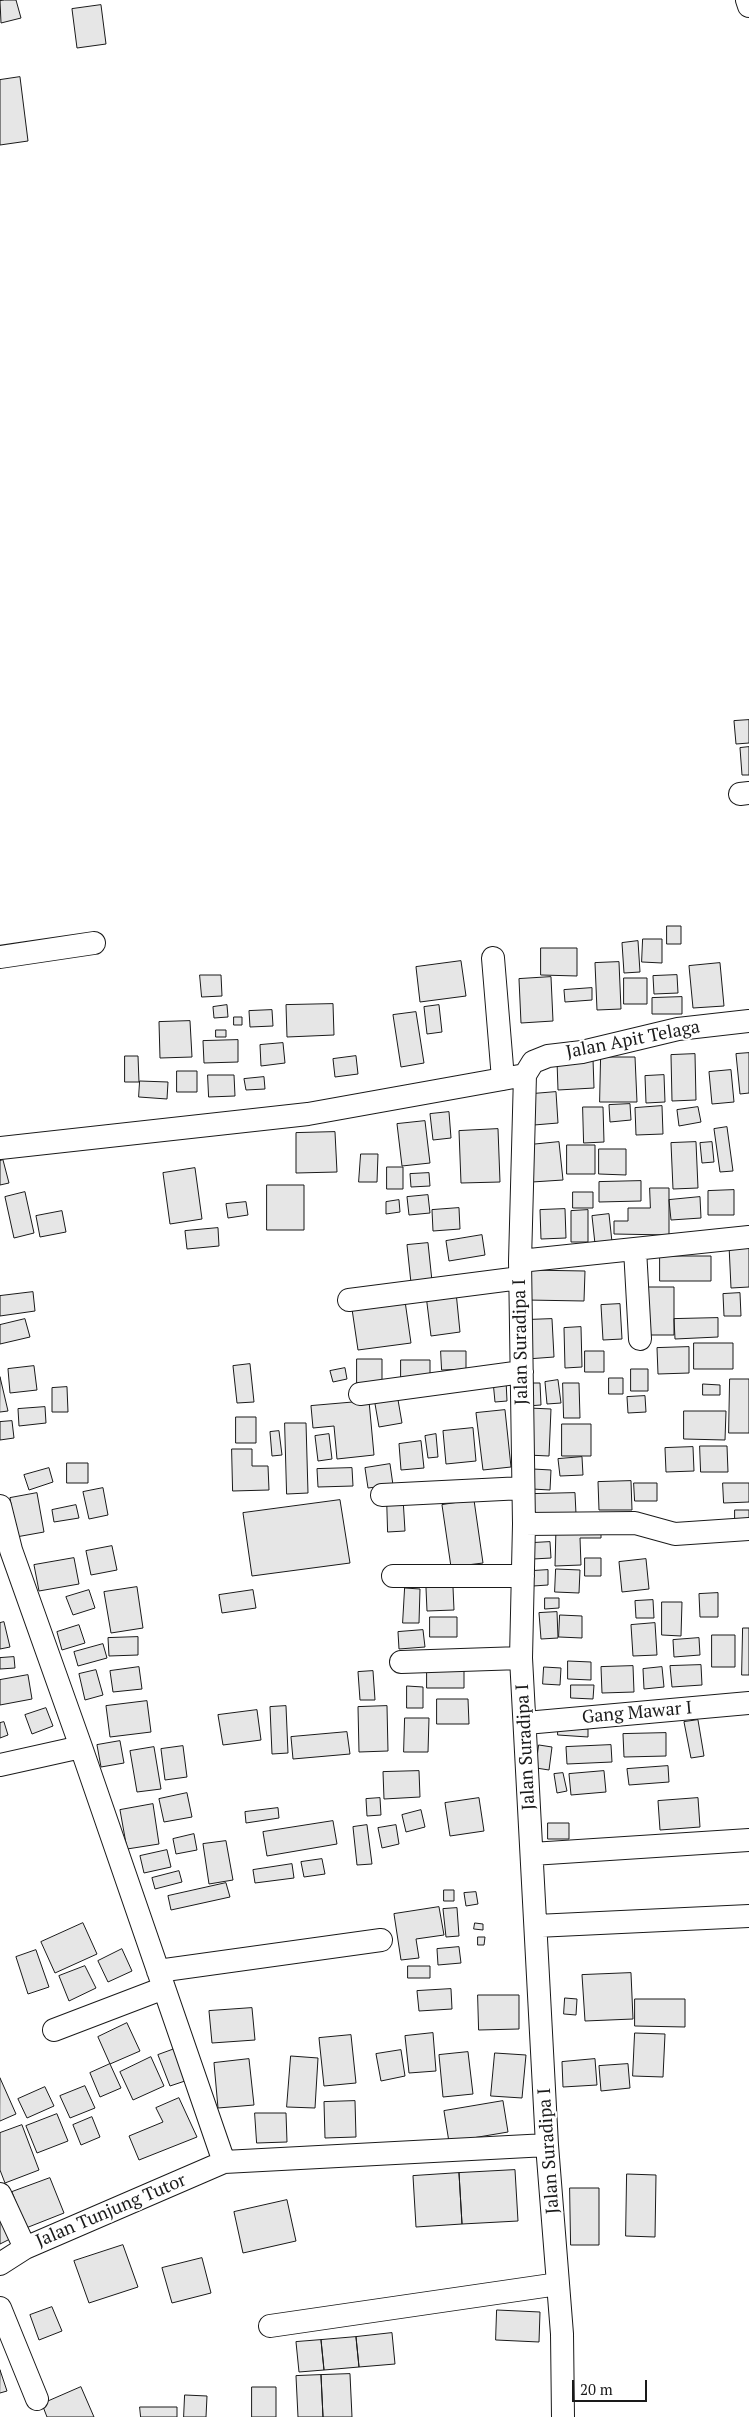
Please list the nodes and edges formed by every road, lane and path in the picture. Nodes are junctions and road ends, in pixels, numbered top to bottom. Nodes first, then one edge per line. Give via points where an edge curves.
1 (747, 0) edge
2 (749, 6) edge
3 (94, 943) dead end
4 (0, 958) edge
5 (493, 958) dead end
6 (749, 1021) edge
7 (525, 1075) junction
8 (503, 1079) junction
9 (0, 1148) edge
10 (749, 1237) edge
11 (635, 1249) junction
12 (520, 1269) junction
13 (349, 1300) dead end
14 (640, 1339) dead end
15 (522, 1372) junction
16 (360, 1394) dead end
17 (523, 1488) junction
18 (382, 1495) dead end
19 (0, 1506) edge
20 (524, 1524) junction
21 (749, 1529) edge
22 (6, 1550) edge
23 (394, 1576) dead end
24 (523, 1576) junction
25 (521, 1658) junction
26 (401, 1662) dead end
27 (749, 1703) edge
28 (526, 1723) junction
29 (81, 1747) junction
30 (0, 1765) edge
31 (749, 1840) edge
32 (532, 1854) junction
33 (749, 1916) edge
34 (536, 1926) junction
35 (381, 1940) dead end
36 (161, 1979) junction
37 (54, 2030) dead end
38 (547, 2145) junction
39 (224, 2162) junction
40 (0, 2194) edge
41 (26, 2248) junction
42 (0, 2264) edge
43 (558, 2284) junction
44 (0, 2308) edge
45 (270, 2326) dead end
46 (37, 2399) dead end
47 (562, 2417) edge

1 - 2 street
3 - 4 street
5 - 8 street
6 - 7 street, Jalan Apit Telaga via 678,1029 582,1052 548,1056 533,1062
7 - 8 street
7 - 12 street, Jalan Suradipa I
8 - 9 street via 308,1114
10 - 11 street
11 - 12 street
11 - 14 street
12 - 13 street
12 - 15 street, Jalan Suradipa I
15 - 16 street
15 - 17 street, Jalan Suradipa I
17 - 18 street
17 - 20 street, Jalan Suradipa I
19 - 22 street
20 - 21 street via 635,1523 675,1534
20 - 24 street, Jalan Suradipa I
22 - 29 street
23 - 24 street
24 - 25 street, Jalan Suradipa I
25 - 26 street
25 - 28 street, Jalan Suradipa I
27 - 28 street, Gang Mawar I
28 - 32 street, Jalan Suradipa I
29 - 30 street
29 - 36 street
31 - 32 street
32 - 34 street, Jalan Suradipa I
33 - 34 street
34 - 38 street, Jalan Suradipa I
35 - 36 street
36 - 37 street
36 - 39 street
38 - 39 street
38 - 43 street, Jalan Suradipa I
39 - 41 street, Jalan Tunjung Tutor
40 - 41 street
41 - 42 street, Jalan Tunjung Tutor
43 - 45 street
43 - 47 street, Jalan Suradipa I
44 - 46 street

